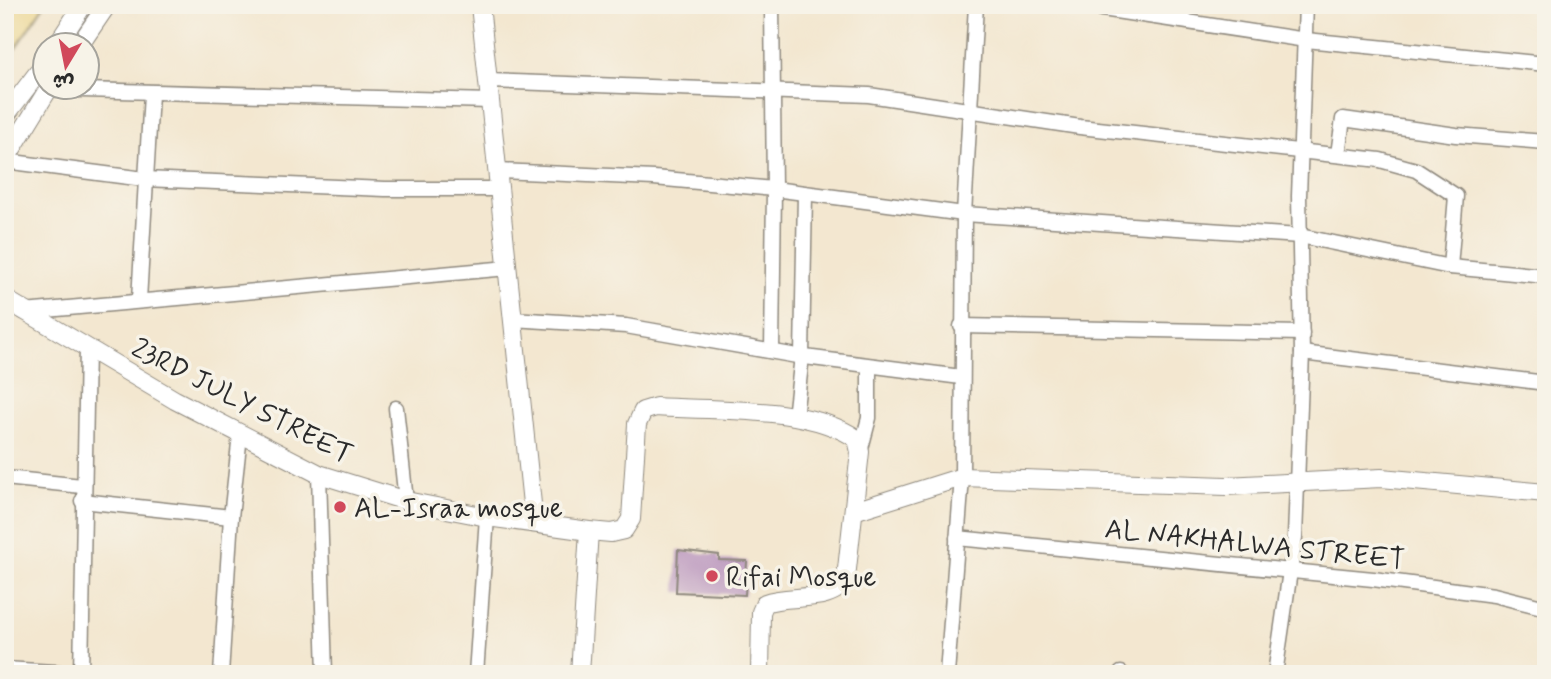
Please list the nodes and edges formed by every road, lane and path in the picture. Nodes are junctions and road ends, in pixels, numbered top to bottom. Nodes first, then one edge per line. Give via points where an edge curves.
1 (83, 5) edge
2 (107, 5) edge
3 (480, 5) edge
4 (772, 5) edge
5 (976, 5) edge
6 (1076, 5) edge
7 (1307, 5) edge
8 (65, 32) edge
9 (89, 32) edge
10 (1306, 40) junction
11 (1546, 64) edge
12 (32, 80) edge
13 (488, 80) junction
14 (102, 91) edge
15 (771, 92) junction
16 (151, 94) junction
17 (490, 101) junction
18 (39, 102) edge
19 (969, 110) junction
20 (5, 116) edge
21 (1546, 142) edge
22 (1301, 150) junction
23 (7, 153) edge
24 (1338, 154) junction
25 (498, 171) junction
26 (144, 179) junction
27 (500, 189) junction
28 (774, 189) junction
29 (805, 194) junction
30 (964, 214) junction
31 (1300, 236) junction
32 (1450, 267) junction
33 (508, 268) junction
34 (1546, 276) edge
35 (5, 299) edge
36 (139, 300) junction
37 (24, 312) junction
38 (512, 319) junction
39 (961, 326) junction
40 (1302, 332) junction
41 (87, 348) junction
42 (772, 351) junction
43 (1302, 353) junction
44 (802, 356) junction
45 (869, 366) junction
46 (961, 377) junction
47 (1546, 383) edge
48 (396, 408) dead end
49 (795, 417) junction
50 (240, 435) junction
51 (860, 452) junction
52 (319, 474) junction
53 (962, 477) junction
54 (5, 478) edge
55 (1297, 482) junction
56 (82, 486) junction
57 (1546, 493) edge
58 (82, 501) junction
59 (406, 501) junction
60 (854, 511) junction
61 (231, 517) junction
62 (487, 517) junction
63 (534, 523) junction
64 (589, 531) junction
65 (957, 538) junction
66 (1290, 572) junction
67 (1546, 608) edge
68 (5, 668) edge
69 (81, 673) edge
70 (87, 674) edge
71 (221, 674) edge
72 (326, 674) edge
73 (476, 674) edge
74 (580, 674) edge
75 (760, 674) edge
76 (947, 674) edge
77 (1275, 674) edge

1 - 8 street
2 - 9 street
3 - 13 street
4 - 15 street
5 - 19 street
6 - 10 street
7 - 10 street
10 - 11 street
10 - 22 street
12 - 20 street
13 - 15 street
13 - 17 street
14 - 16 street
15 - 19 street via 869,95
15 - 28 street
16 - 17 street
16 - 26 street
17 - 25 street
18 - 23 street
19 - 22 street via 1080,127
19 - 30 street
21 - 24 street via 1343,119
22 - 24 street
22 - 31 street
23 - 26 street
24 - 32 street via 1410,167 1455,196
25 - 27 street
25 - 28 street
26 - 27 street
26 - 36 street
27 - 33 street
28 - 29 street
28 - 42 street
29 - 30 street
29 - 44 street
30 - 31 street
30 - 39 street
31 - 32 street
31 - 40 street
32 - 34 street
33 - 36 street
33 - 38 street
35 - 37 street, 23RD JULY STREET
36 - 37 street
37 - 41 street, 23RD JULY STREET
38 - 42 street via 626,326
38 - 63 street
39 - 40 street
39 - 46 street
40 - 43 street
41 - 50 street, 23RD JULY STREET
41 - 56 street
42 - 44 street
43 - 47 street
43 - 55 street
44 - 45 street
44 - 49 street
45 - 46 street
45 - 51 street via 869,418
46 - 53 street
48 - 59 street
49 - 51 street, 23RD JULY STREET via 848,432 857,439
49 - 64 street, 23RD JULY STREET via 656,407 643,411 637,424 631,519 624,530
50 - 52 street, 23RD JULY STREET
50 - 61 street
51 - 60 street
52 - 59 street, 23RD JULY STREET
52 - 72 street
53 - 55 street via 1189,485
53 - 60 street
53 - 65 street
54 - 56 street
55 - 57 street via 1408,479
55 - 66 street
56 - 58 street
58 - 61 street
58 - 69 street
59 - 62 street, 23RD JULY STREET
60 - 75 street via 841,588 829,594 765,603
61 - 71 street
62 - 63 street, 23RD JULY STREET
62 - 73 street
63 - 64 street, 23RD JULY STREET
64 - 74 street
65 - 66 street, AL NAKHALWA STREET
65 - 76 street
66 - 67 street, AL NAKHALWA STREET via 1494,595
66 - 77 street
68 - 69 street
69 - 70 street

